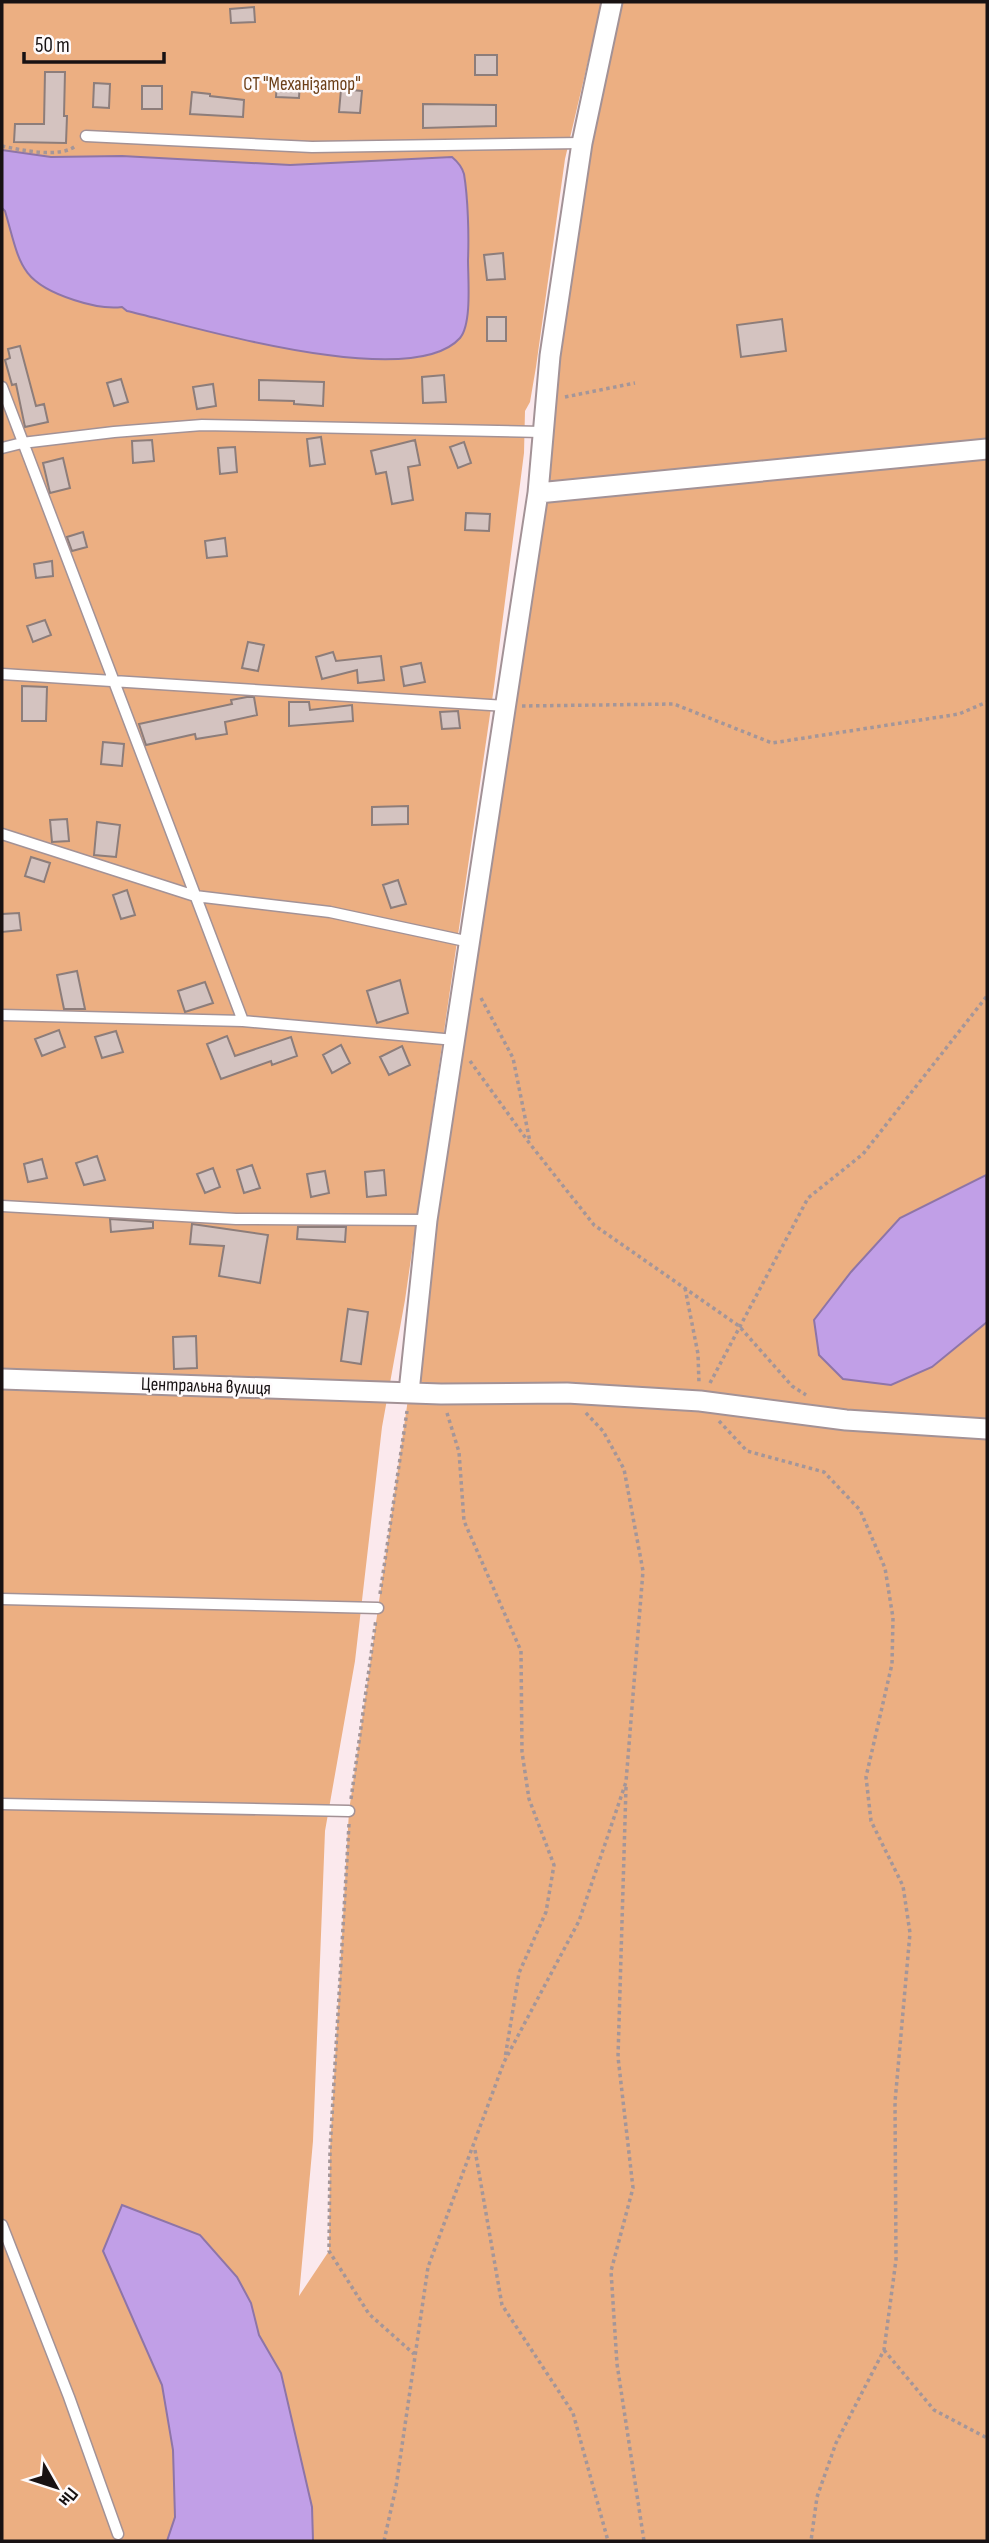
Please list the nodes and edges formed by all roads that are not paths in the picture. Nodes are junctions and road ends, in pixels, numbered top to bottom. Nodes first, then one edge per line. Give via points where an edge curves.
1 (612, 2) edge
2 (86, 136) road end
3 (582, 143) junction
4 (2, 387) edge
5 (542, 432) junction
6 (22, 443) junction
7 (2, 448) edge
8 (987, 449) edge
9 (538, 493) junction
10 (2, 674) edge
11 (112, 680) junction
12 (506, 706) junction
13 (2, 834) edge
14 (195, 895) junction
15 (470, 942) junction
16 (2, 1015) edge
17 (243, 1021) junction
18 (456, 1041) junction
19 (2, 1206) edge
20 (427, 1220) junction
21 (2, 1379) edge
22 (410, 1392) junction
23 (987, 1429) edge
24 (2, 1599) edge
25 (378, 1608) dead end
26 (2, 1804) edge
27 (349, 1811) dead end
28 (2, 2225) edge
29 (117, 2534) dead end

1 - 3 street
2 - 3 lane via 312,147
3 - 5 street
4 - 6 lane
5 - 6 lane via 202,425
5 - 9 street
6 - 7 lane
6 - 11 lane
8 - 9 street
9 - 12 street
10 - 11 lane
11 - 12 lane
11 - 14 lane
12 - 15 street
13 - 14 lane
14 - 15 lane via 330,912
14 - 17 lane
15 - 18 street
16 - 17 lane
17 - 18 lane
18 - 20 street
19 - 20 lane via 236,1219
20 - 22 street
21 - 22 street, Центральна вулиця
22 - 23 street, Центральна вулиця via 567,1392
24 - 25 lane
26 - 27 lane
28 - 29 lane

